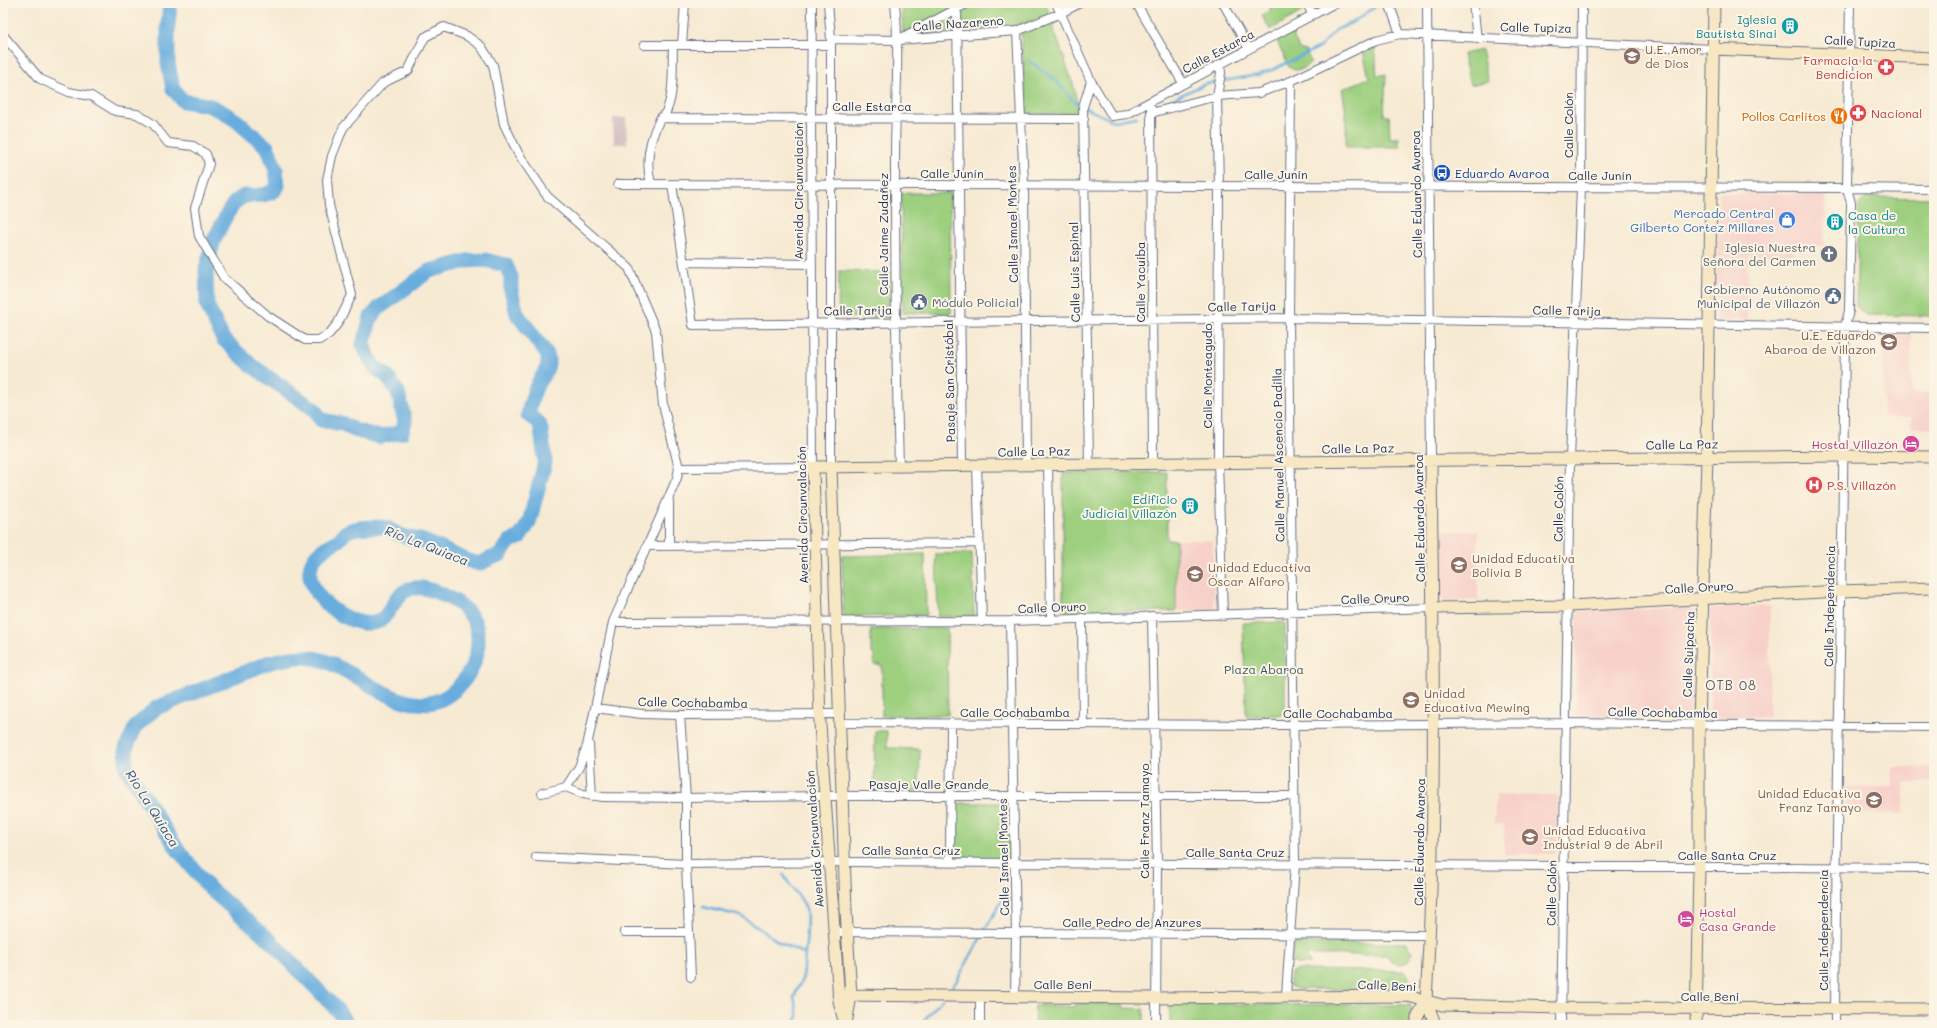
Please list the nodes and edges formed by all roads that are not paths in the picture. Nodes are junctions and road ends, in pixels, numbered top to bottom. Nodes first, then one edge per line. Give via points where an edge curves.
1 (685, 3) edge
2 (812, 3) edge
3 (828, 3) edge
4 (895, 3) edge
5 (968, 3) edge
6 (1056, 3) edge
7 (1080, 3) edge
8 (1136, 3) edge
9 (1223, 3) edge
10 (1307, 3) edge
11 (1335, 3) edge
12 (1389, 3) edge
13 (1427, 3) edge
14 (1473, 3) edge
15 (1582, 3) edge
16 (1714, 3) edge
17 (1850, 3) edge
18 (957, 8) junction
19 (1061, 13) junction
20 (1312, 14) junction
21 (1017, 31) junction
22 (1400, 34) junction
23 (3, 35) edge
24 (956, 35) junction
25 (1427, 36) junction
26 (1477, 39) junction
27 (898, 40) junction
28 (1580, 41) junction
29 (831, 42) junction
30 (644, 45) dead end
31 (673, 45) junction
32 (682, 45) junction
33 (812, 46) junction
34 (1249, 49) junction
35 (1713, 49) junction
36 (1850, 53) junction
37 (1934, 58) edge
38 (1220, 64) junction
39 (1091, 81) junction
40 (1291, 81) junction
41 (1183, 83) junction
42 (1217, 96) junction
43 (1151, 101) junction
44 (1151, 113) junction
45 (660, 118) junction
46 (811, 118) junction
47 (831, 118) junction
48 (895, 118) junction
49 (958, 118) junction
50 (1022, 118) junction
51 (1084, 119) junction
52 (618, 184) dead end
53 (651, 184) junction
54 (672, 184) junction
55 (811, 184) junction
56 (832, 184) junction
57 (895, 185) junction
58 (958, 185) junction
59 (1024, 185) junction
60 (1085, 185) junction
61 (1152, 186) junction
62 (1219, 186) junction
63 (1288, 186) junction
64 (1428, 186) junction
65 (1580, 187) junction
66 (1710, 187) junction
67 (1847, 188) junction
68 (1934, 189) edge
69 (684, 262) junction
70 (812, 264) junction
71 (1289, 318) junction
72 (1152, 319) junction
73 (1219, 319) junction
74 (1431, 319) junction
75 (1024, 320) junction
76 (1086, 320) junction
77 (960, 321) junction
78 (832, 322) junction
79 (895, 322) junction
80 (1574, 322) junction
81 (812, 323) junction
82 (1709, 323) junction
83 (1845, 326) junction
84 (1934, 328) edge
85 (1844, 456) junction
86 (1707, 457) junction
87 (1934, 457) edge
88 (1570, 459) junction
89 (1431, 460) junction
90 (1291, 461) junction
91 (1218, 462) junction
92 (1153, 463) junction
93 (1026, 464) junction
94 (1048, 464) junction
95 (1089, 464) junction
96 (962, 465) junction
97 (977, 465) junction
98 (813, 466) junction
99 (831, 466) junction
100 (899, 466) junction
101 (679, 468) junction
102 (669, 494) junction
103 (979, 542) junction
104 (815, 544) junction
105 (833, 544) junction
106 (647, 546) junction
107 (669, 546) junction
108 (1934, 588) edge
109 (1840, 591) junction
110 (1702, 600) junction
111 (1569, 606) junction
112 (1433, 608) junction
113 (1291, 614) junction
114 (1152, 616) junction
115 (1223, 616) junction
116 (1082, 618) junction
117 (1051, 619) junction
118 (818, 621) junction
119 (1010, 621) junction
120 (613, 622) junction
121 (836, 622) junction
122 (982, 622) junction
123 (595, 708) junction
124 (820, 714) junction
125 (680, 716) junction
126 (839, 718) junction
127 (951, 723) junction
128 (1567, 723) junction
129 (1013, 724) junction
130 (1083, 724) junction
131 (1434, 724) junction
132 (1699, 724) junction
133 (1155, 725) junction
134 (1293, 725) junction
135 (1840, 726) junction
136 (1934, 727) edge
137 (588, 739) junction
138 (566, 787) junction
139 (542, 793) dead end
140 (1014, 795) junction
141 (1156, 795) junction
142 (592, 796) junction
143 (824, 796) junction
144 (842, 796) junction
145 (951, 796) junction
146 (1294, 796) junction
147 (686, 798) junction
148 (536, 857) dead end
149 (829, 862) junction
150 (844, 862) junction
151 (950, 862) junction
152 (1015, 863) junction
153 (686, 864) junction
154 (1157, 864) junction
155 (1295, 864) junction
156 (1433, 865) junction
157 (1564, 866) junction
158 (1699, 867) junction
159 (1836, 868) junction
160 (1934, 868) edge
161 (624, 932) dead end
162 (689, 932) junction
163 (834, 932) junction
164 (849, 932) junction
165 (1016, 933) junction
166 (1156, 934) junction
167 (1290, 934) junction
168 (1429, 935) junction
169 (691, 977) dead end
170 (838, 995) junction
171 (852, 996) junction
172 (1286, 996) junction
173 (980, 997) junction
174 (1015, 997) junction
175 (1155, 998) junction
176 (1426, 1000) junction
177 (1561, 1008) junction
178 (1835, 1008) junction
179 (1697, 1009) junction
180 (1934, 1009) edge
181 (846, 1025) edge
182 (980, 1025) edge
183 (1156, 1025) edge
184 (1417, 1025) edge
185 (1433, 1025) edge
186 (1561, 1025) edge
187 (1696, 1025) edge
188 (1835, 1025) edge

1 - 32 street
2 - 33 street, Avenida Circunvalación
3 - 29 street, Avenida Circunvalación
4 - 27 street, Calle Jaime Zudañez
5 - 18 street
6 - 19 street
7 - 19 street, Calle Nazareno
8 - 41 street
9 - 34 street
10 - 20 street
11 - 20 street, Calle Estarca
12 - 22 street
13 - 25 street, Calle Eduardo Avaroa
14 - 26 street
15 - 28 street, Calle Colón
16 - 35 street, Calle Suipacha
17 - 36 street, Calle Independencia
18 - 24 street, Pasaje San Cristóbal
18 - 27 street
19 - 21 street, Calle Nazareno
19 - 39 street
20 - 34 street, Calle Estarca
21 - 24 street, Calle Nazareno
21 - 50 street, Calle Ismael Montes
22 - 25 street, Calle Tupiza
22 - 40 street, Calle Tupiza via 1376,40
23 - 101 street via 40,79 69,92 90,96 115,112 137,114 153,124 168,142 194,146 206,154 209,164 195,208 198,236 224,278 268,316 305,340 318,340 329,334 338,323 352,295 329,205 327,180 332,156 343,128 383,84 408,71 425,37 444,27 467,36 481,46 492,65 504,124 518,153 547,196 629,268 656,331 663,405
24 - 27 street, Calle Nazareno
24 - 49 street, Pasaje San Cristóbal
25 - 26 street, Calle Tupiza
25 - 64 street, Calle Eduardo Avaroa
26 - 28 street, Calle Tupiza
27 - 29 street, Calle Nazareno
27 - 48 street, Calle Jaime Zudañez
28 - 35 street, Calle Tupiza
28 - 65 street, Calle Colón
29 - 33 street, Calle Nazareno
29 - 47 street, Avenida Circunvalación
30 - 31 street, Calle Nazareno
31 - 32 street, Calle Nazareno
31 - 45 street via 671,90 666,112
32 - 33 street, Calle Nazareno
33 - 46 street, Avenida Circunvalación
34 - 38 street, Calle Estarca
35 - 36 street, Calle Tupiza
35 - 66 street, Calle Suipacha
36 - 37 street, Calle Tupiza
36 - 67 street, Calle Independencia
38 - 41 street, Calle Estarca
38 - 42 street, Calle Monteagudo
39 - 43 street, Calle Estarca via 1112,116 1127,114
39 - 51 street, Calle Luis Espinal via 1083,107
40 - 42 street, Calle Tupiza via 1259,93
40 - 63 street, Calle Manuel Ascencio Padilla
41 - 43 street, Calle Estarca
42 - 44 street, Calle Tupiza
42 - 62 street, Calle Monteagudo
43 - 44 street, Calle Yacuiba
44 - 61 street, Calle Yacuiba
45 - 46 street, Calle Estarca
45 - 53 street via 648,153 648,174
46 - 47 street, Calle Estarca
46 - 55 street, Avenida Circunvalación
47 - 48 street, Calle Estarca
47 - 56 street, Avenida Circunvalación
48 - 49 street, Calle Estarca
48 - 57 street, Calle Jaime Zudañez
49 - 50 street, Calle Estarca
49 - 58 street, Pasaje San Cristóbal
50 - 51 street, Calle Estarca
50 - 59 street, Calle Ismael Montes
51 - 60 street, Calle Luis Espinal
52 - 53 street, Calle Junín
53 - 54 street, Calle Junín
54 - 55 street, Calle Junín
54 - 69 street, Calle Tarija
55 - 56 street, Calle Junín
55 - 70 street, Avenida Circunvalación
56 - 57 street, Calle Junín
56 - 78 street, Avenida Circunvalación
57 - 58 street, Calle Junín
57 - 79 street, Calle Jaime Zudañez
58 - 59 street, Calle Junín
58 - 77 street, Pasaje San Cristóbal
59 - 60 street, Calle Junín
59 - 75 street, Calle Ismael Montes
60 - 61 street, Calle Junín
60 - 76 street, Calle Luis Espinal
61 - 62 street, Calle Junín
61 - 72 street, Calle Yacuiba
62 - 63 street, Calle Junín
62 - 73 street, Calle Monteagudo
63 - 64 street, Calle Junín
63 - 71 street, Calle Manuel Ascencio Padilla
64 - 65 street, Calle Junín
64 - 74 street, Calle Eduardo Avaroa
65 - 66 street, Calle Junín
65 - 80 street, Calle Colón
66 - 67 street, Calle Junín
66 - 82 street, Calle Suipacha
67 - 68 street, Calle Junín
67 - 83 street, Calle Independencia via 1851,203 1849,310
69 - 70 street
69 - 81 street, Calle Tarija via 693,325
70 - 81 street, Avenida Circunvalación
71 - 73 street, Calle Tarija
71 - 74 street, Calle Tarija
71 - 90 street, Calle Manuel Ascencio Padilla
72 - 73 street, Calle Tarija
72 - 76 street, Calle Tarija
72 - 92 street, Calle Yacuiba
73 - 91 street, Calle Monteagudo
74 - 80 street, Calle Tarija
74 - 89 street, Calle Eduardo Avaroa
75 - 76 street, Calle Tarija
75 - 77 street, Calle Tarija
75 - 93 street, Calle Ismael Montes
76 - 95 street, Calle Luis Espinal
77 - 79 street, Calle Tarija
77 - 96 street, Pasaje San Cristóbal
78 - 79 street, Calle Tarija
78 - 81 street, Calle Tarija
78 - 99 street, Avenida Circunvalación
79 - 100 street, Calle Jaime Zudañez
80 - 82 street, Calle Tarija
80 - 88 street, Calle Colón
81 - 98 street, Avenida Circunvalación
82 - 83 street, Calle Tarija
82 - 86 street, Calle Suipacha
83 - 84 street, Calle Tarija
83 - 85 street, Calle Independencia
85 - 86 street, Calle La Paz
85 - 87 street, Calle La Paz
85 - 109 street, Calle Independencia
86 - 88 street, Calle La Paz
86 - 110 street, Calle Suipacha
88 - 89 street, Calle La Paz
88 - 111 street, Calle Colón
89 - 90 street, Calle La Paz
89 - 112 street, Calle Eduardo Avaroa
90 - 91 street, Calle La Paz
90 - 113 street, Calle Manuel Ascencio Padilla
91 - 92 street, Calle La Paz
91 - 115 street, Calle Monteagudo
92 - 95 street, Calle La Paz
93 - 94 street, Calle La Paz
93 - 97 street, Calle La Paz
94 - 95 street, Calle La Paz
94 - 117 street
96 - 97 street, Calle La Paz
96 - 100 street, Calle La Paz
97 - 103 street
98 - 99 street, Calle La Paz
98 - 101 street
98 - 104 street, Avenida Circunvalación
99 - 100 street, Calle La Paz
99 - 105 street, Avenida Circunvalación
101 - 102 street
102 - 106 street
102 - 107 street
103 - 105 street
103 - 122 street
104 - 105 street
104 - 107 street
104 - 118 street, Avenida Circunvalación
105 - 121 street, Avenida Circunvalación
106 - 107 street
106 - 120 street
108 - 109 street, Calle Oruro
109 - 110 street, Calle Oruro
109 - 135 street, Calle Independencia
110 - 111 street, Calle Oruro
110 - 132 street, Calle Suipacha
111 - 112 street, Calle Oruro
111 - 128 street, Calle Colón
112 - 113 street, Calle Oruro
112 - 131 street, Calle Eduardo Avaroa
113 - 115 street, Calle Oruro
113 - 134 street, Calle Manuel Ascencio Padilla
114 - 115 street, Calle Oruro
114 - 116 street, Calle Oruro
114 - 133 street, Calle Franz Tamayo
116 - 117 street, Calle Oruro
116 - 130 street
117 - 119 street, Calle Oruro
118 - 120 street, Calle Oruro
118 - 121 street, Calle Oruro
118 - 124 street, Avenida Circunvalación
119 - 122 street, Calle Oruro
119 - 129 street, Calle Ismael Montes
120 - 123 street
121 - 122 street, Calle Oruro
121 - 126 street, Avenida Circunvalación
123 - 125 street, Calle Cochabamba
123 - 137 street
124 - 125 street, Calle Cochabamba
124 - 126 street, Calle Cochabamba
124 - 143 street, Avenida Circunvalación
125 - 147 street
126 - 127 street, Calle Cochabamba
126 - 144 street, Avenida Circunvalación
127 - 129 street, Calle Cochabamba
127 - 145 street
128 - 131 street, Calle Cochabamba
128 - 132 street, Calle Cochabamba
128 - 157 street, Calle Colón
129 - 130 street, Calle Cochabamba
129 - 140 street, Calle Ismael Montes
130 - 133 street, Calle Cochabamba
131 - 134 street, Calle Cochabamba
131 - 156 street, Calle Eduardo Avaroa
132 - 135 street, Calle Cochabamba
132 - 158 street, Calle Suipacha
133 - 134 street, Calle Cochabamba
133 - 141 street, Calle Franz Tamayo
134 - 146 street, Calle Manuel Ascencio Padilla
135 - 136 street, Calle Cochabamba
135 - 159 street, Calle Independencia
137 - 138 street via 579,767
137 - 142 street
138 - 139 street
138 - 142 street, Pasaje Valle Grande
140 - 141 street, Pasaje Valle Grande
140 - 145 street, Pasaje Valle Grande
140 - 152 street, Calle Ismael Montes
141 - 146 street, Pasaje Valle Grande
141 - 154 street, Calle Franz Tamayo
142 - 147 street, Pasaje Valle Grande
143 - 144 street, Pasaje Valle Grande
143 - 147 street, Pasaje Valle Grande
143 - 149 street, Avenida Circunvalación
144 - 145 street, Pasaje Valle Grande
144 - 150 street, Avenida Circunvalación
145 - 151 street
146 - 155 street, Calle Manuel Ascencio Padilla
147 - 153 street
148 - 153 street, Calle Santa Cruz
149 - 150 street, Calle Santa Cruz
149 - 153 street, Calle Santa Cruz
149 - 163 street, Avenida Circunvalación
150 - 151 street, Calle Santa Cruz
150 - 164 street, Avenida Circunvalación
151 - 152 street, Calle Santa Cruz
152 - 154 street, Calle Santa Cruz
152 - 165 street, Calle Ismael Montes
153 - 162 street
154 - 155 street, Calle Santa Cruz
154 - 166 street, Calle Franz Tamayo
155 - 156 street, Calle Santa Cruz
155 - 167 street, Calle Manuel Ascencio Padilla
156 - 157 street, Calle Santa Cruz
156 - 168 street, Calle Eduardo Avaroa
157 - 158 street, Calle Santa Cruz
157 - 177 street, Calle Colón
158 - 159 street, Calle Santa Cruz
158 - 179 street, Calle Suipacha
159 - 160 street, Calle Santa Cruz
159 - 178 street, Calle Independencia
161 - 162 street
162 - 169 street
163 - 164 street, Calle Pedro de Anzures
163 - 170 street, Avenida Circunvalación
164 - 165 street, Calle Pedro de Anzures
164 - 171 street, Avenida Circunvalación
165 - 166 street, Calle Pedro de Anzures
165 - 174 street, Calle Ismael Montes
166 - 167 street, Calle Pedro de Anzures
166 - 175 street, Calle Franz Tamayo
167 - 168 street, Calle Pedro de Anzures
167 - 172 street, Calle Manuel Ascencio Padilla
168 - 176 street, Calle Eduardo Avaroa
170 - 171 street, Calle Beni
170 - 181 street, Avenida Circunvalación
171 - 173 street, Calle Beni
171 - 181 street, Avenida Circunvalación
172 - 175 street, Calle Beni
172 - 176 street, Calle Beni via 1408,996
173 - 174 street, Calle Beni
173 - 182 street
174 - 175 street, Calle Beni
175 - 183 street, Calle Franz Tamayo
176 - 177 street, Calle Beni via 1442,1005
176 - 184 street, Calle Eduardo Avaroa via 1417,1018
176 - 185 street, Calle Eduardo Avaroa
177 - 179 street, Calle Beni
177 - 186 street, Calle Colón
178 - 179 street, Calle Beni
178 - 180 street, Calle Beni
178 - 188 street, Calle Independencia
179 - 187 street, Calle Suipacha

